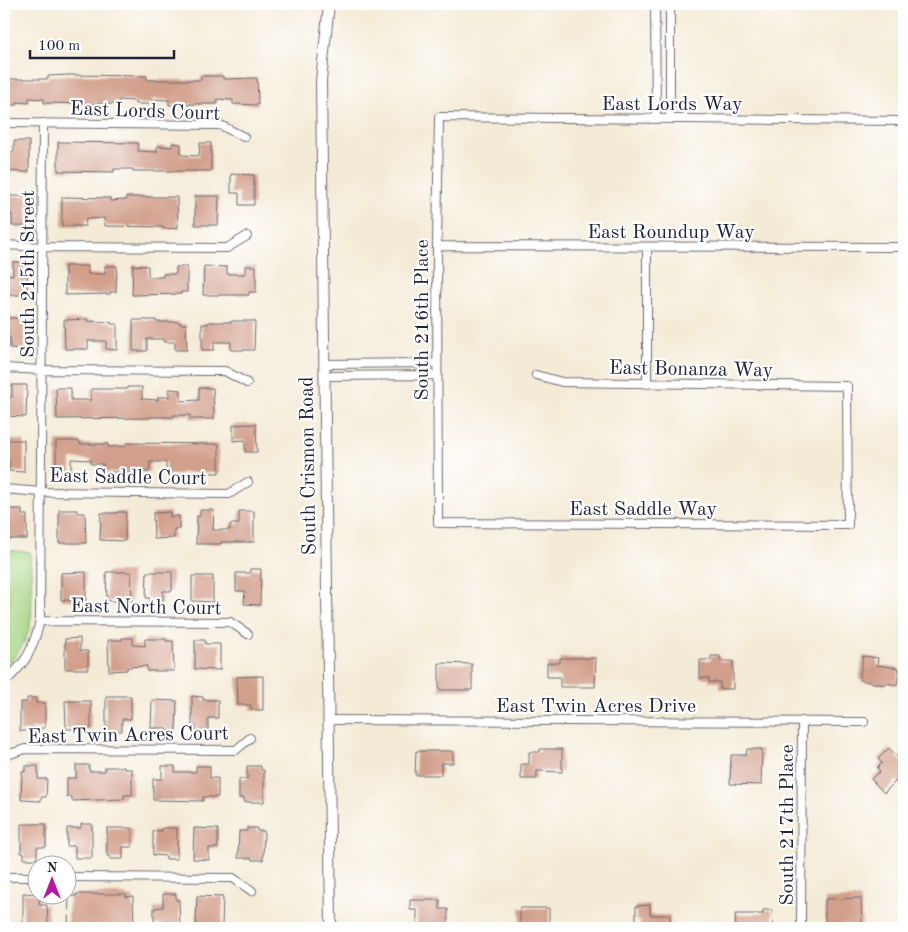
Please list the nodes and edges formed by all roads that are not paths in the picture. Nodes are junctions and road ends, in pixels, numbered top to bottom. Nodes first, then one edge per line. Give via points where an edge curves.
1 (329, 4) edge
2 (655, 4) edge
3 (670, 4) edge
4 (439, 117) joint
5 (656, 119) junction
6 (670, 119) junction
7 (904, 121) edge
8 (4, 122) edge
9 (43, 123) junction
10 (244, 137) dead end
11 (247, 236) dead end
12 (4, 245) edge
13 (437, 246) junction
14 (43, 247) junction
15 (647, 247) junction
16 (904, 247) edge
17 (437, 363) junction
18 (324, 364) junction
19 (4, 368) edge
20 (42, 370) junction
21 (437, 374) junction
22 (536, 374) dead end
23 (324, 376) junction
24 (247, 383) dead end
25 (646, 384) junction
26 (248, 482) dead end
27 (4, 489) edge
28 (41, 492) junction
29 (438, 523) joint
30 (848, 525) joint
31 (40, 621) junction
32 (248, 634) dead end
33 (4, 683) edge
34 (328, 720) junction
35 (802, 722) junction
36 (864, 722) dead end
37 (250, 738) dead end
38 (4, 756) edge
39 (4, 877) edge
40 (28, 877) edge
41 (78, 877) edge
42 (252, 891) dead end
43 (331, 928) edge
44 (802, 928) edge

1 - 18 street, South Crismon Road via 321,81
2 - 5 street
3 - 6 street
4 - 5 street, East Lords Way
4 - 13 street, South 216th Place
5 - 6 street, East Lords Way
6 - 7 street, East Lords Way
8 - 9 street
9 - 10 street, East Lords Court via 220,125
9 - 14 street, South 215th Street
11 - 14 street via 227,248
12 - 14 street
13 - 15 street, East Roundup Way
13 - 17 street, South 216th Place
14 - 20 street, South 215th Street
15 - 16 street, East Roundup Way
15 - 25 street
17 - 18 street
17 - 21 street, South 216th Place
18 - 23 street, South Crismon Road
19 - 20 street
20 - 24 street via 225,370
20 - 28 street, South 215th Street
21 - 23 street
21 - 29 street, South 216th Place
22 - 25 street, East Bonanza Way via 562,382
23 - 34 street, South Crismon Road
25 - 30 street, East Bonanza Way via 847,386
26 - 28 street, East Saddle Court via 229,494
27 - 28 street, East Saddle Court
28 - 31 street, South 215th Street
29 - 30 street, East Saddle Way
31 - 32 street, East North Court via 230,622
31 - 33 street, South 215th Street via 34,646 21,667
34 - 35 street, East Twin Acres Drive
34 - 43 street, South Crismon Road
35 - 36 street, East Twin Acres Drive
35 - 44 street, South 217th Place
37 - 38 street, East Twin Acres Court via 236,750 25,749
39 - 40 street
41 - 42 street via 233,878

